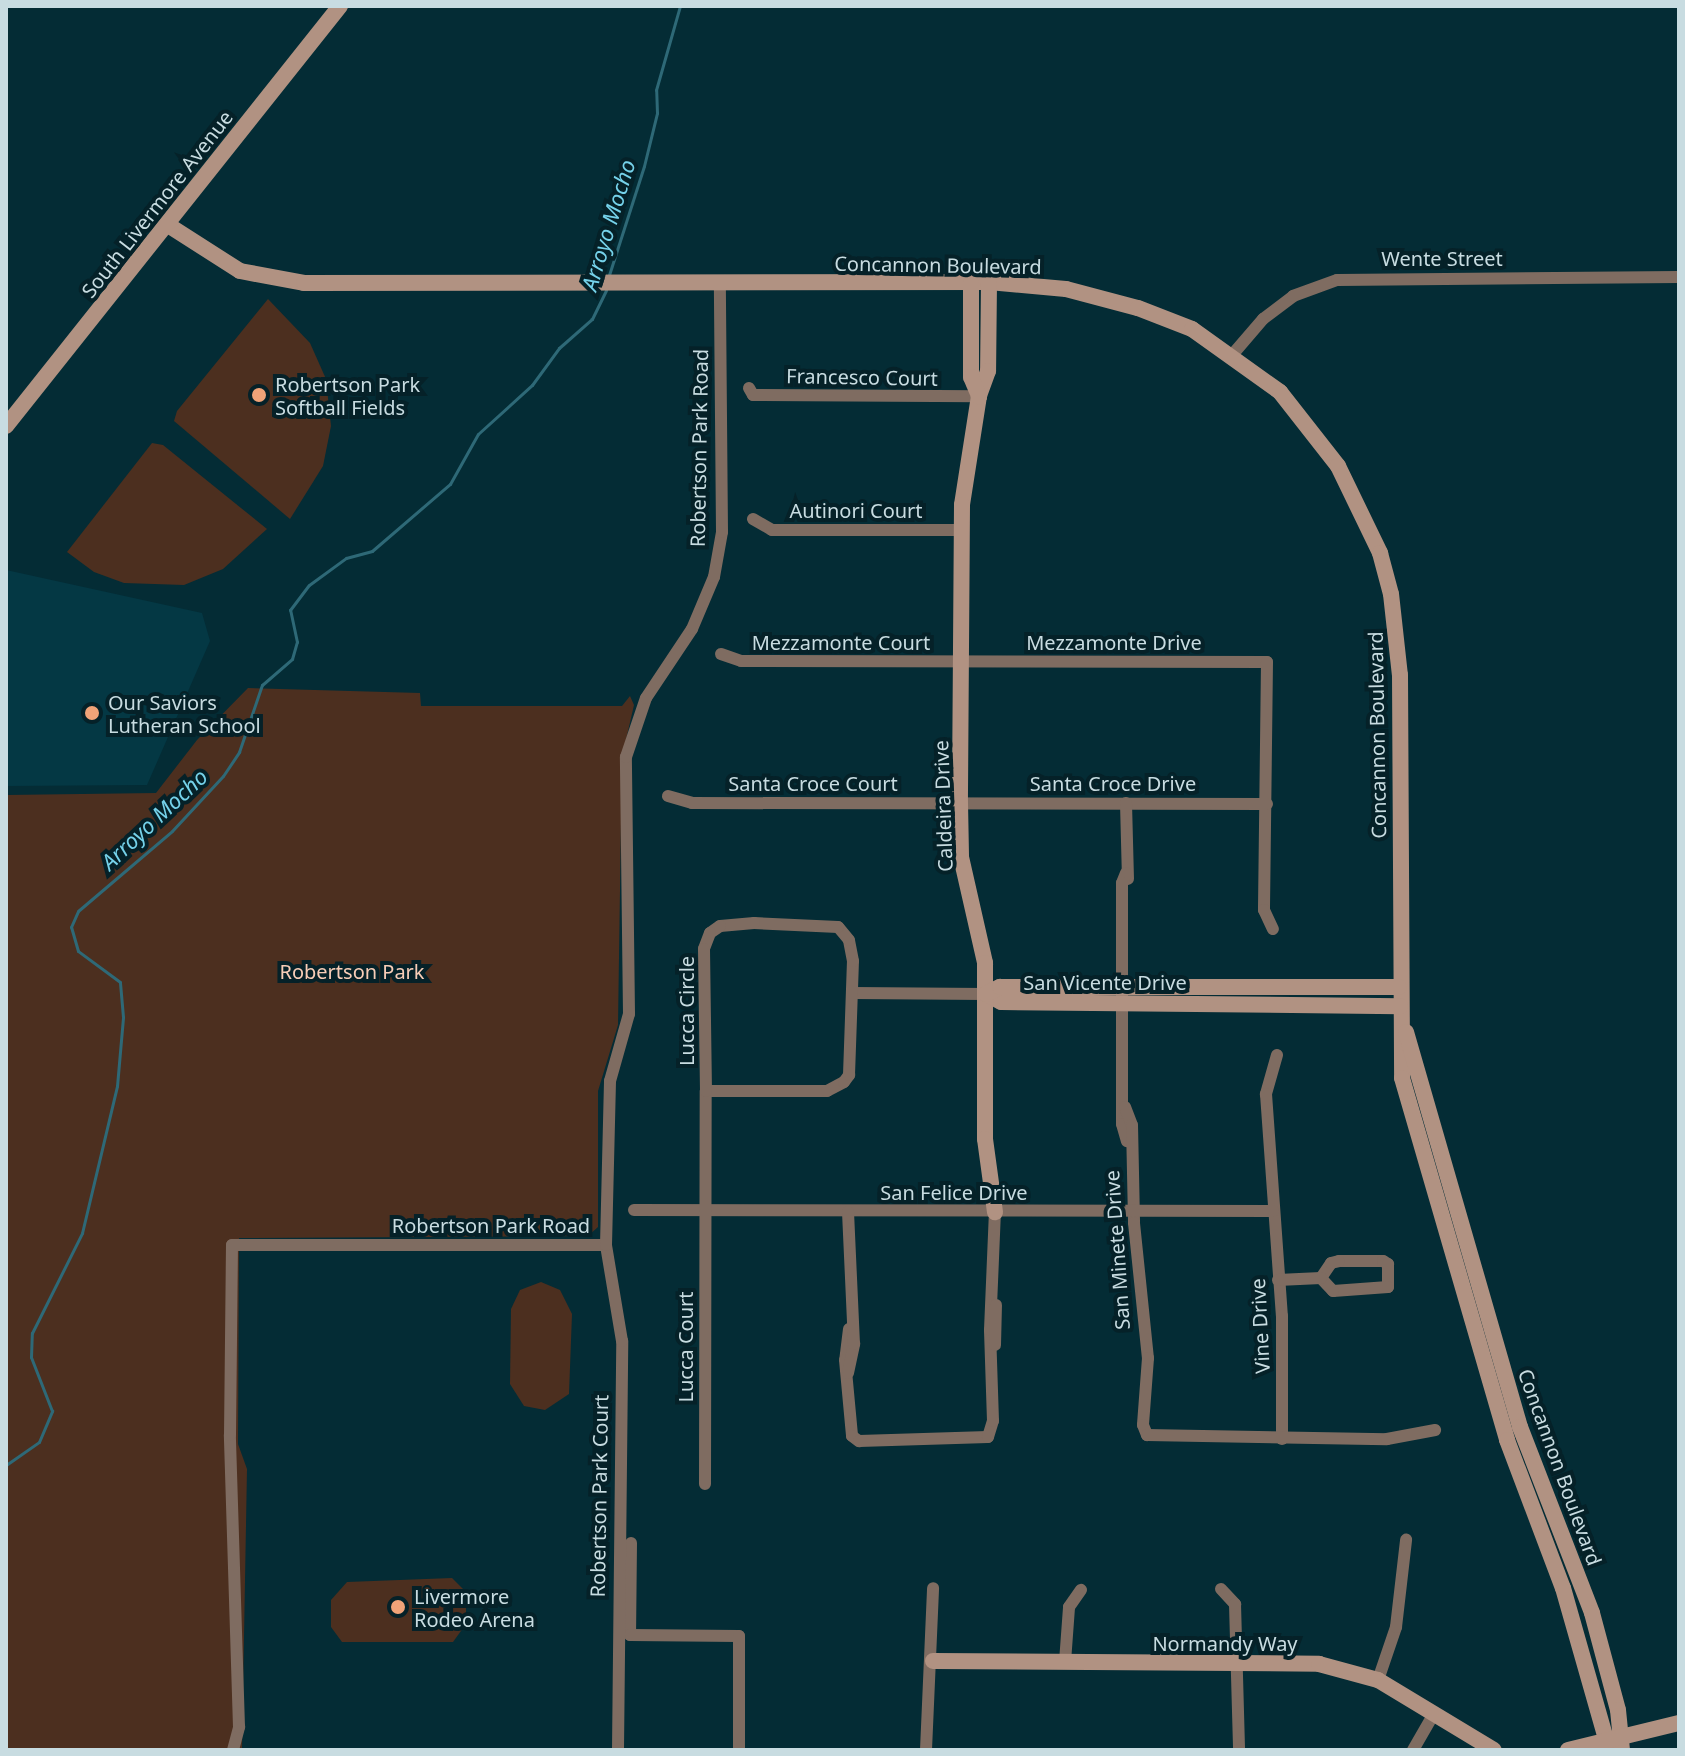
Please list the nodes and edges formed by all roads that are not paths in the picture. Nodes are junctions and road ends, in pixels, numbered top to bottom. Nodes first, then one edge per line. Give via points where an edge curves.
1 (340, 6) edge
2 (168, 225) junction
3 (1679, 277) edge
4 (989, 282) junction
5 (971, 283) junction
6 (720, 284) junction
7 (1233, 354) junction
8 (749, 388) dead end
9 (979, 396) junction
10 (6, 426) edge
11 (753, 519) dead end
12 (961, 530) junction
13 (721, 654) dead end
14 (962, 663) junction
15 (668, 796) dead end
16 (960, 803) junction
17 (1126, 803) junction
18 (1267, 804) junction
19 (1273, 929) dead end
20 (1399, 987) junction
21 (852, 993) junction
22 (986, 994) junction
23 (1126, 994) junction
24 (1401, 1010) junction
25 (1277, 1055) dead end
26 (706, 1091) junction
27 (634, 1210) dead end
28 (706, 1210) junction
29 (1133, 1210) junction
30 (1273, 1211) junction
31 (848, 1212) junction
32 (995, 1212) junction
33 (606, 1245) junction
34 (1321, 1278) junction
35 (1278, 1280) junction
36 (1435, 1430) dead end
37 (1282, 1439) junction
38 (705, 1484) dead end
39 (1406, 1540) dead end
40 (631, 1543) dead end
41 (933, 1588) dead end
42 (1221, 1589) dead end
43 (1081, 1590) dead end
44 (933, 1661) junction
45 (1065, 1662) junction
46 (1235, 1662) junction
47 (1378, 1680) junction
48 (1432, 1717) junction
49 (1679, 1723) edge
50 (1615, 1744) edge
51 (233, 1750) edge
52 (618, 1750) edge
53 (739, 1750) edge
54 (926, 1750) edge
55 (1239, 1750) edge
56 (1413, 1750) edge
57 (1494, 1750) edge
58 (1568, 1750) edge

1 - 2 main road, South Livermore Avenue
2 - 6 main road, Concannon Boulevard via 209,256 269,280
2 - 10 main road, South Livermore Avenue
3 - 7 street, Wente Street via 1337,280 1293,296 1263,319
4 - 5 main road, Concannon Boulevard
4 - 7 main road, Concannon Boulevard via 1093,294 1166,317
4 - 9 main road, Caldeira Drive via 988,371
5 - 6 main road, Concannon Boulevard
5 - 9 main road, Caldeira Drive via 971,377
6 - 33 street, Robertson Park Road via 722,532 714,577 692,629 646,698 626,757 629,1014 610,1081
7 - 20 main road, Concannon Boulevard via 1280,392 1338,466 1380,553 1391,594 1400,675
8 - 9 street, Francesco Court via 753,395
9 - 12 main road, Caldeira Drive
11 - 12 street, Autinori Court via 772,530
12 - 14 main road, Caldeira Drive
13 - 14 street, Mezzamonte Court via 741,661
14 - 16 main road, Caldeira Drive
14 - 18 street, Mezzamonte Drive via 1267,662
15 - 16 street, Santa Croce Court via 692,803
16 - 17 street, Santa Croce Drive
16 - 22 main road, Caldeira Drive via 961,857 981,929
17 - 18 street, Santa Croce Drive
17 - 23 street, San Minete Drive
18 - 19 street via 1264,910
20 - 23 main road, San Vicente Drive
20 - 24 main road, Concannon Boulevard
21 - 22 street
21 - 26 street, Lucca Circle via 849,1075 837,1088
21 - 26 street, Lucca Circle via 852,951 838,927 754,923 714,929 704,949
22 - 23 main road, San Vicente Drive via 1001,1002
22 - 32 main road, Caldeira Drive via 985,1139
23 - 24 main road, San Vicente Drive
23 - 29 street, San Minete Drive via 1125,1107 1132,1125
24 - 50 main road, Concannon Boulevard via 1520,1427 1592,1613
25 - 30 street, Vine Drive via 1266,1094
26 - 28 street, Lucca Circle
27 - 28 street, San Felice Drive
28 - 31 street, San Felice Drive
28 - 38 street, Lucca Court
29 - 30 street, San Felice Drive
29 - 32 street, San Felice Drive
29 - 37 street, San Minete Drive via 1147,1435
30 - 35 street, Vine Drive
31 - 32 street, San Felice Drive
31 - 32 street via 848,1430 859,1441 980,1441 992,1431 999,1331
33 - 51 street, Robertson Park Road via 232,1245 230,1435 239,1727
33 - 52 street, Robertson Park Court via 622,1341
34 - 34 street via 1333,1291 1383,1290 1388,1264 1339,1261 1331,1263
34 - 35 street
35 - 37 street, Vine Drive
36 - 37 street via 1395,1439
39 - 47 street via 1396,1627
40 - 53 street via 630,1635 739,1636
41 - 44 street
42 - 46 street via 1235,1604
43 - 45 street via 1069,1607
44 - 45 main road, Normandy Way
44 - 54 street
45 - 46 main road, Normandy Way
46 - 47 main road, Normandy Way via 1319,1664
46 - 55 street
47 - 48 main road, Normandy Way
48 - 56 street
48 - 57 main road, Normandy Way
49 - 50 main road
50 - 58 main road

